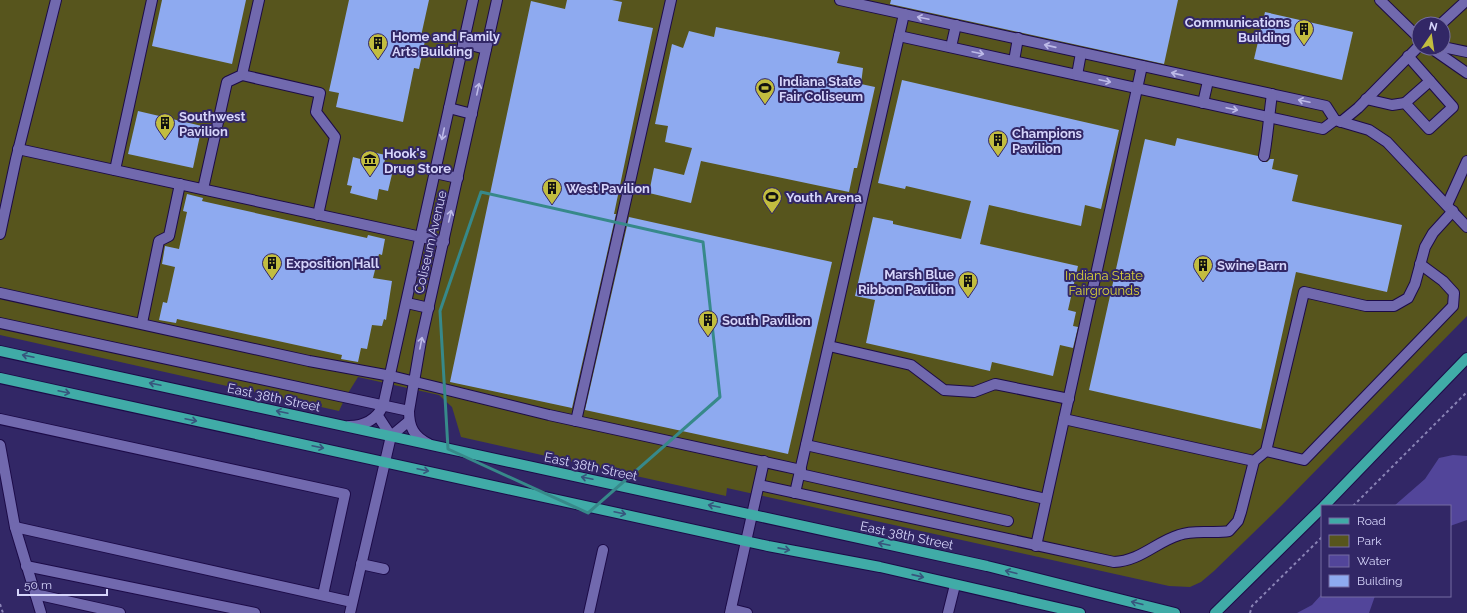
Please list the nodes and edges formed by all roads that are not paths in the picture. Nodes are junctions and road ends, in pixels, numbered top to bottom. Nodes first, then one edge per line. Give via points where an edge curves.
1 (56, 0) edge
2 (152, 0) edge
3 (259, 0) edge
4 (473, 0) edge
5 (497, 0) edge
6 (671, 0) edge
7 (840, 0) edge
8 (1380, 0) edge
9 (1467, 0) edge
10 (904, 14) junction
11 (1450, 16) edge
12 (956, 25) junction
13 (1411, 30) edge
14 (899, 36) junction
15 (1018, 38) junction
16 (463, 43) junction
17 (951, 47) junction
18 (486, 49) junction
19 (1451, 49) edge
20 (1467, 52) edge
21 (1081, 53) junction
22 (1411, 53) edge
23 (1408, 56) junction
24 (1443, 56) edge
25 (1014, 61) junction
26 (1142, 66) junction
27 (1467, 73) edge
28 (242, 75) junction
29 (1077, 75) junction
30 (1208, 80) junction
31 (1430, 81) junction
32 (1137, 88) junction
33 (1272, 94) junction
34 (1366, 99) junction
35 (1203, 103) junction
36 (1405, 103) junction
37 (449, 108) junction
38 (472, 114) junction
39 (1269, 118) junction
40 (1338, 121) junction
41 (18, 149) junction
42 (1264, 156) dead end
43 (1467, 161) edge
44 (115, 170) junction
45 (435, 172) junction
46 (458, 178) junction
47 (180, 184) junction
48 (203, 190) junction
49 (1450, 208) junction
50 (318, 215) junction
51 (1467, 228) edge
52 (0, 234) edge
53 (421, 237) junction
54 (444, 242) junction
55 (1420, 264) junction
56 (0, 293) edge
57 (407, 303) junction
58 (429, 308) junction
59 (0, 323) edge
60 (142, 323) junction
61 (829, 346) junction
62 (0, 351) edge
63 (1467, 358) edge
64 (391, 376) junction
65 (0, 378) edge
66 (414, 382) junction
67 (1069, 399) junction
68 (383, 406) junction
69 (378, 416) junction
70 (409, 416) junction
71 (0, 419) edge
72 (1064, 419) junction
73 (576, 421) junction
74 (347, 426) junction
75 (391, 436) junction
76 (0, 445) edge
77 (431, 445) junction
78 (806, 445) junction
79 (1266, 451) junction
80 (385, 462) junction
81 (764, 462) junction
82 (1254, 462) junction
83 (800, 472) junction
84 (759, 485) junction
85 (795, 493) junction
86 (1046, 499) junction
87 (1325, 505) edge
88 (1321, 509) edge
89 (752, 515) junction
90 (1008, 521) dead end
91 (15, 527) junction
92 (746, 541) junction
93 (1036, 546) junction
94 (602, 550) dead end
95 (361, 564) junction
96 (26, 566) junction
97 (384, 569) dead end
98 (955, 584) junction
99 (35, 594) junction
100 (322, 595) junction
101 (352, 602) junction
102 (1052, 610) edge
103 (730, 611) edge
104 (592, 612) edge
105 (41, 613) edge
106 (120, 613) edge
107 (255, 613) edge
108 (350, 613) edge
109 (747, 613) edge
110 (948, 613) edge
111 (1080, 613) edge
112 (1175, 613) edge
113 (1215, 613) edge

1 - 41 street
2 - 44 street
3 - 28 street
4 - 16 street, Coliseum Avenue
5 - 18 street, Coliseum Avenue
6 - 73 street
7 - 10 street
8 - 13 street
9 - 11 street
12 -> 10 street
10 - 14 street
12 - 15 street
12 - 17 street
14 - 17 street
14 - 61 street
21 -> 15 street
15 - 25 street
16 - 18 street
16 - 37 street, Coliseum Avenue
17 -> 25 street
38 -> 18 street, Coliseum Avenue
19 - 20 street
21 - 26 street
21 - 29 street
22 - 23 street
23 - 31 street
23 - 34 street
24 - 27 street
25 - 29 street
30 -> 26 street
26 - 32 street
28 - 48 street via 227,82
28 - 50 street via 320,93 316,112 336,137
29 -> 32 street
30 - 33 street
30 - 35 street
31 - 36 street
31 - 36 street via 1453,107 1429,129
32 - 35 street
32 - 67 street
33 - 39 street
40 -> 33 street via 1326,106
34 - 36 street via 1392,104
34 - 40 street
35 -> 39 street
37 - 38 street
37 -> 45 street, Coliseum Avenue
38 - 46 street, Coliseum Avenue
39 - 40 street via 1323,129
39 - 42 street
40 - 49 street via 1369,130 1387,142
41 - 44 street
41 - 52 street
43 - 49 street
44 - 47 street
45 - 46 street
45 - 53 street, Coliseum Avenue
54 -> 46 street, Coliseum Avenue
47 - 48 street
47 - 60 street via 169,236 159,241
48 - 50 street
49 - 51 street
49 - 55 street via 1425,247
50 - 53 street
53 - 54 street
53 - 57 street, Coliseum Avenue
54 - 58 street, Coliseum Avenue
55 - 79 street via 1408,298 1394,306 1366,306 1304,292
55 - 79 street via 1454,293 1453,306 1304,460
56 - 60 street
57 - 58 street
57 - 64 street, Coliseum Avenue
66 -> 58 street, Coliseum Avenue
59 - 68 street
60 - 64 street via 309,361
61 - 67 street via 911,365 944,390 974,392 995,384
61 - 78 street
74 -> 62 main road, East 38th Street
63 - 87 main road
64 - 66 street
64 - 68 street, Coliseum Avenue
65 -> 80 main road
66 - 70 street, Coliseum Avenue
66 - 73 street
67 - 72 street
68 - 69 street, Coliseum Avenue
68 - 70 street
69 - 74 street via 367,423
69 - 75 street
70 - 75 street
70 - 77 street via 416,436
71 - 100 street via 345,494
72 - 82 street
72 - 86 street
73 - 81 street
74 - 75 main road, East 38th Street
75 - 77 main road, East 38th Street
75 - 80 street
76 - 91 street
89 -> 77 main road, East 38th Street
78 - 83 street
78 - 86 street
79 - 82 street
80 -> 92 main road
80 - 95 street
81 - 83 street
81 - 84 street
82 - 93 street via 1238,521 1229,531 1179,535 1142,556 1123,562
83 - 85 street
83 - 90 street
84 - 85 street
84 - 89 street
85 - 93 street
86 - 93 street
88 - 113 main road
89 - 92 street
112 -> 89 main road, East 38th Street via 988,566
91 - 96 street
91 - 100 street
92 -> 98 main road
92 - 103 street
94 - 104 street
95 - 97 street
95 - 101 street
96 - 99 street
96 - 107 street
98 - 102 main road
98 - 110 street
99 - 105 street
99 - 106 street
100 - 101 street
101 - 108 street
102 - 111 main road
103 - 109 street

